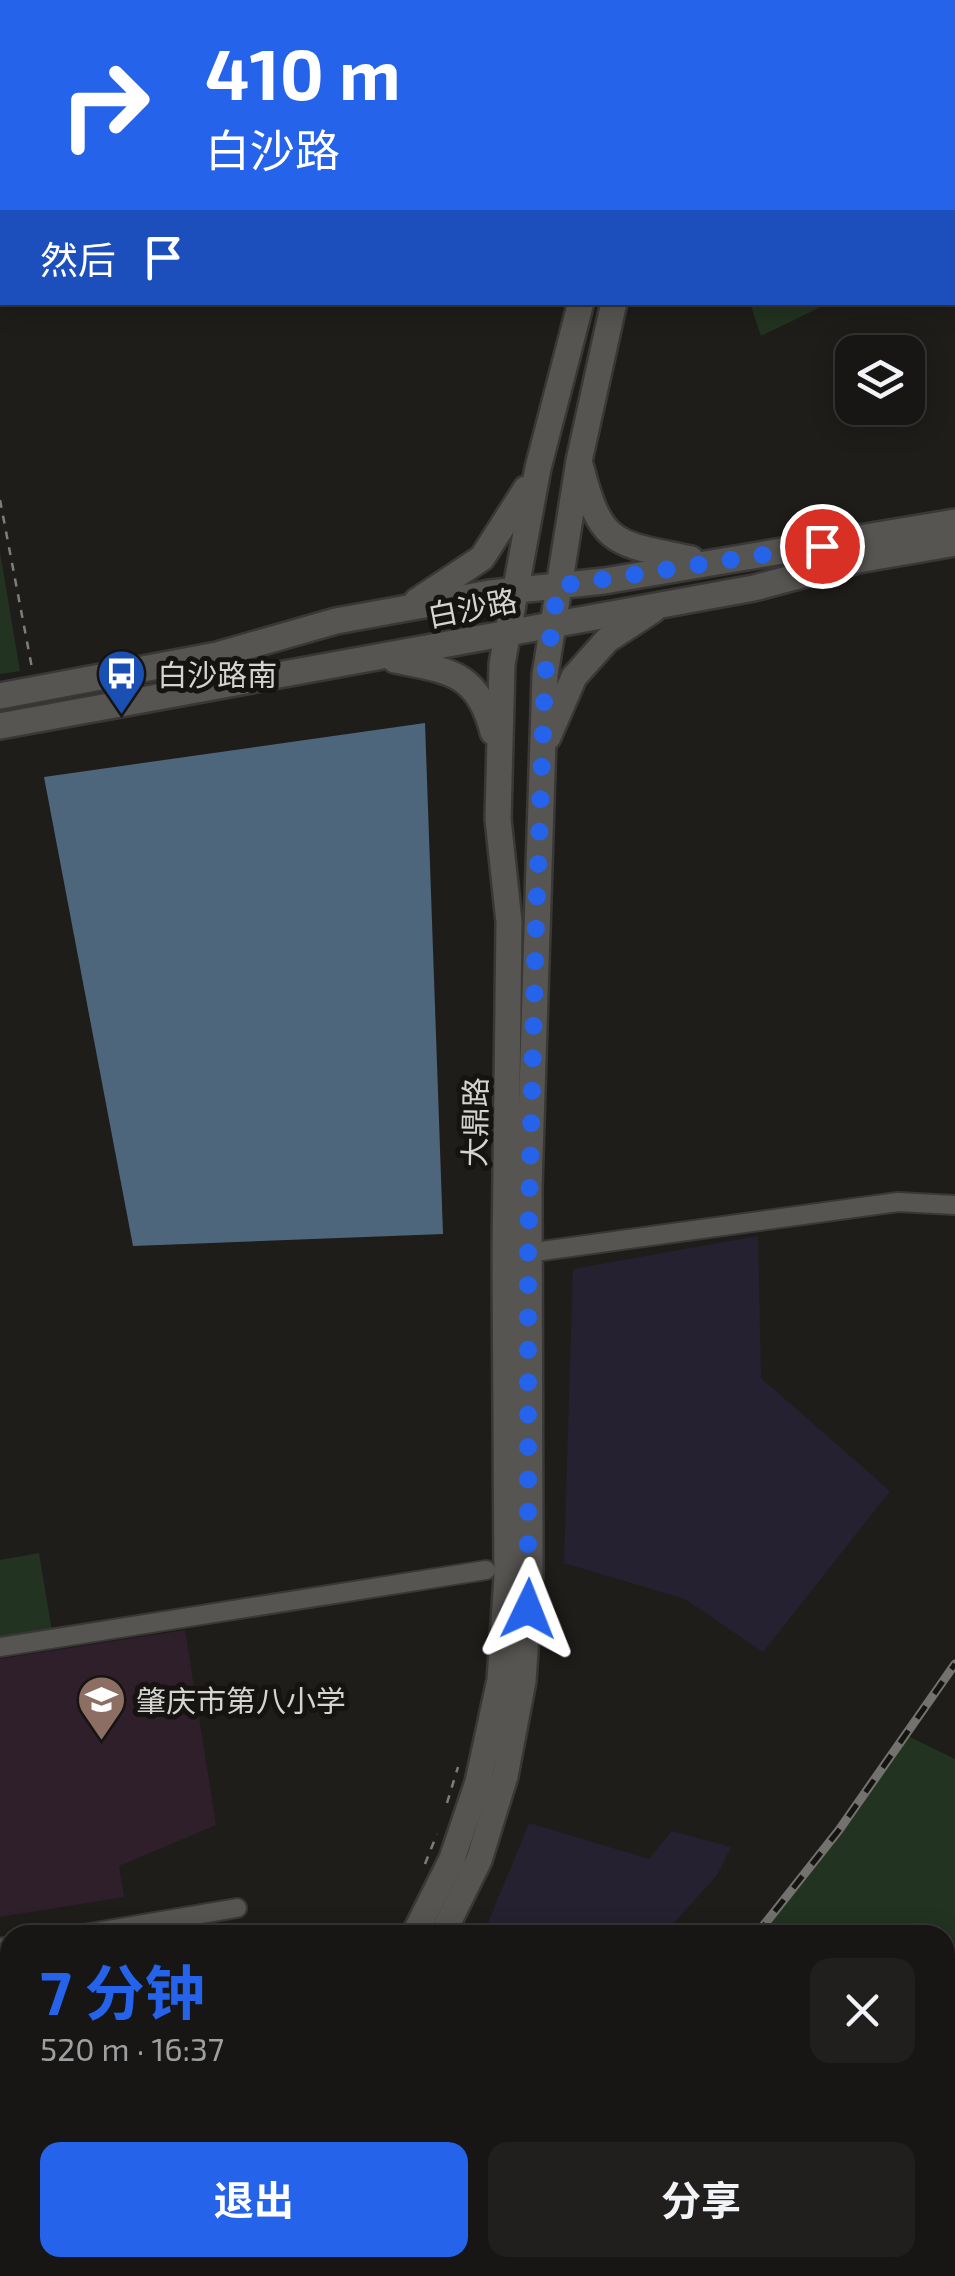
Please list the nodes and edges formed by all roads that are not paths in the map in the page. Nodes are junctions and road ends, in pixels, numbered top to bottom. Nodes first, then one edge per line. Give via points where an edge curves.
1 (580, 305) edge
2 (613, 305) edge
3 (578, 460) junction
4 (538, 468) junction
5 (955, 522) edge
6 (955, 543) edge
7 (706, 562) junction
8 (558, 586) junction
9 (514, 590) junction
10 (664, 604) junction
11 (405, 609) junction
12 (552, 625) junction
13 (506, 632) junction
14 (385, 658) junction
15 (0, 696) edge
16 (0, 726) edge
17 (542, 750) junction
18 (498, 756) junction
19 (955, 1205) edge
20 (516, 1254) junction
21 (486, 1570) dead end
22 (0, 1647) edge
23 (236, 1908) dead end
24 (137, 1925) edge
25 (419, 1925) edge
26 (447, 1925) edge

1 - 4 main road, 大鼎路
2 - 3 main road, 大鼎路
3 - 7 main road via 605,531 620,542
3 - 8 main road, 大鼎路
4 - 9 main road, 大鼎路
4 - 11 main road via 482,558
5 - 7 main road, 白沙路
6 - 10 main road, 白沙路
7 - 8 main road, 白沙路
8 - 9 main road, 白沙路
8 - 12 main road, 大鼎路
9 - 11 main road, 白沙路
9 - 13 main road, 大鼎路
10 - 12 main road, 白沙路
10 - 17 main road via 590,657 574,677
11 - 15 main road, 白沙路 via 217,655
12 - 13 main road, 白沙路
12 - 17 main road, 大鼎路
13 - 14 main road, 白沙路
13 - 18 main road, 大鼎路
14 - 16 main road, 白沙路
14 - 18 main road via 464,679 486,704
17 - 20 main road, 大鼎路
18 - 20 main road, 大鼎路
19 - 20 street via 898,1202
20 - 25 main road, 大鼎路 via 500,1680 478,1782 452,1859
20 - 26 main road, 大鼎路 via 530,1573 523,1681 505,1776 479,1860
21 - 22 street
23 - 24 street

